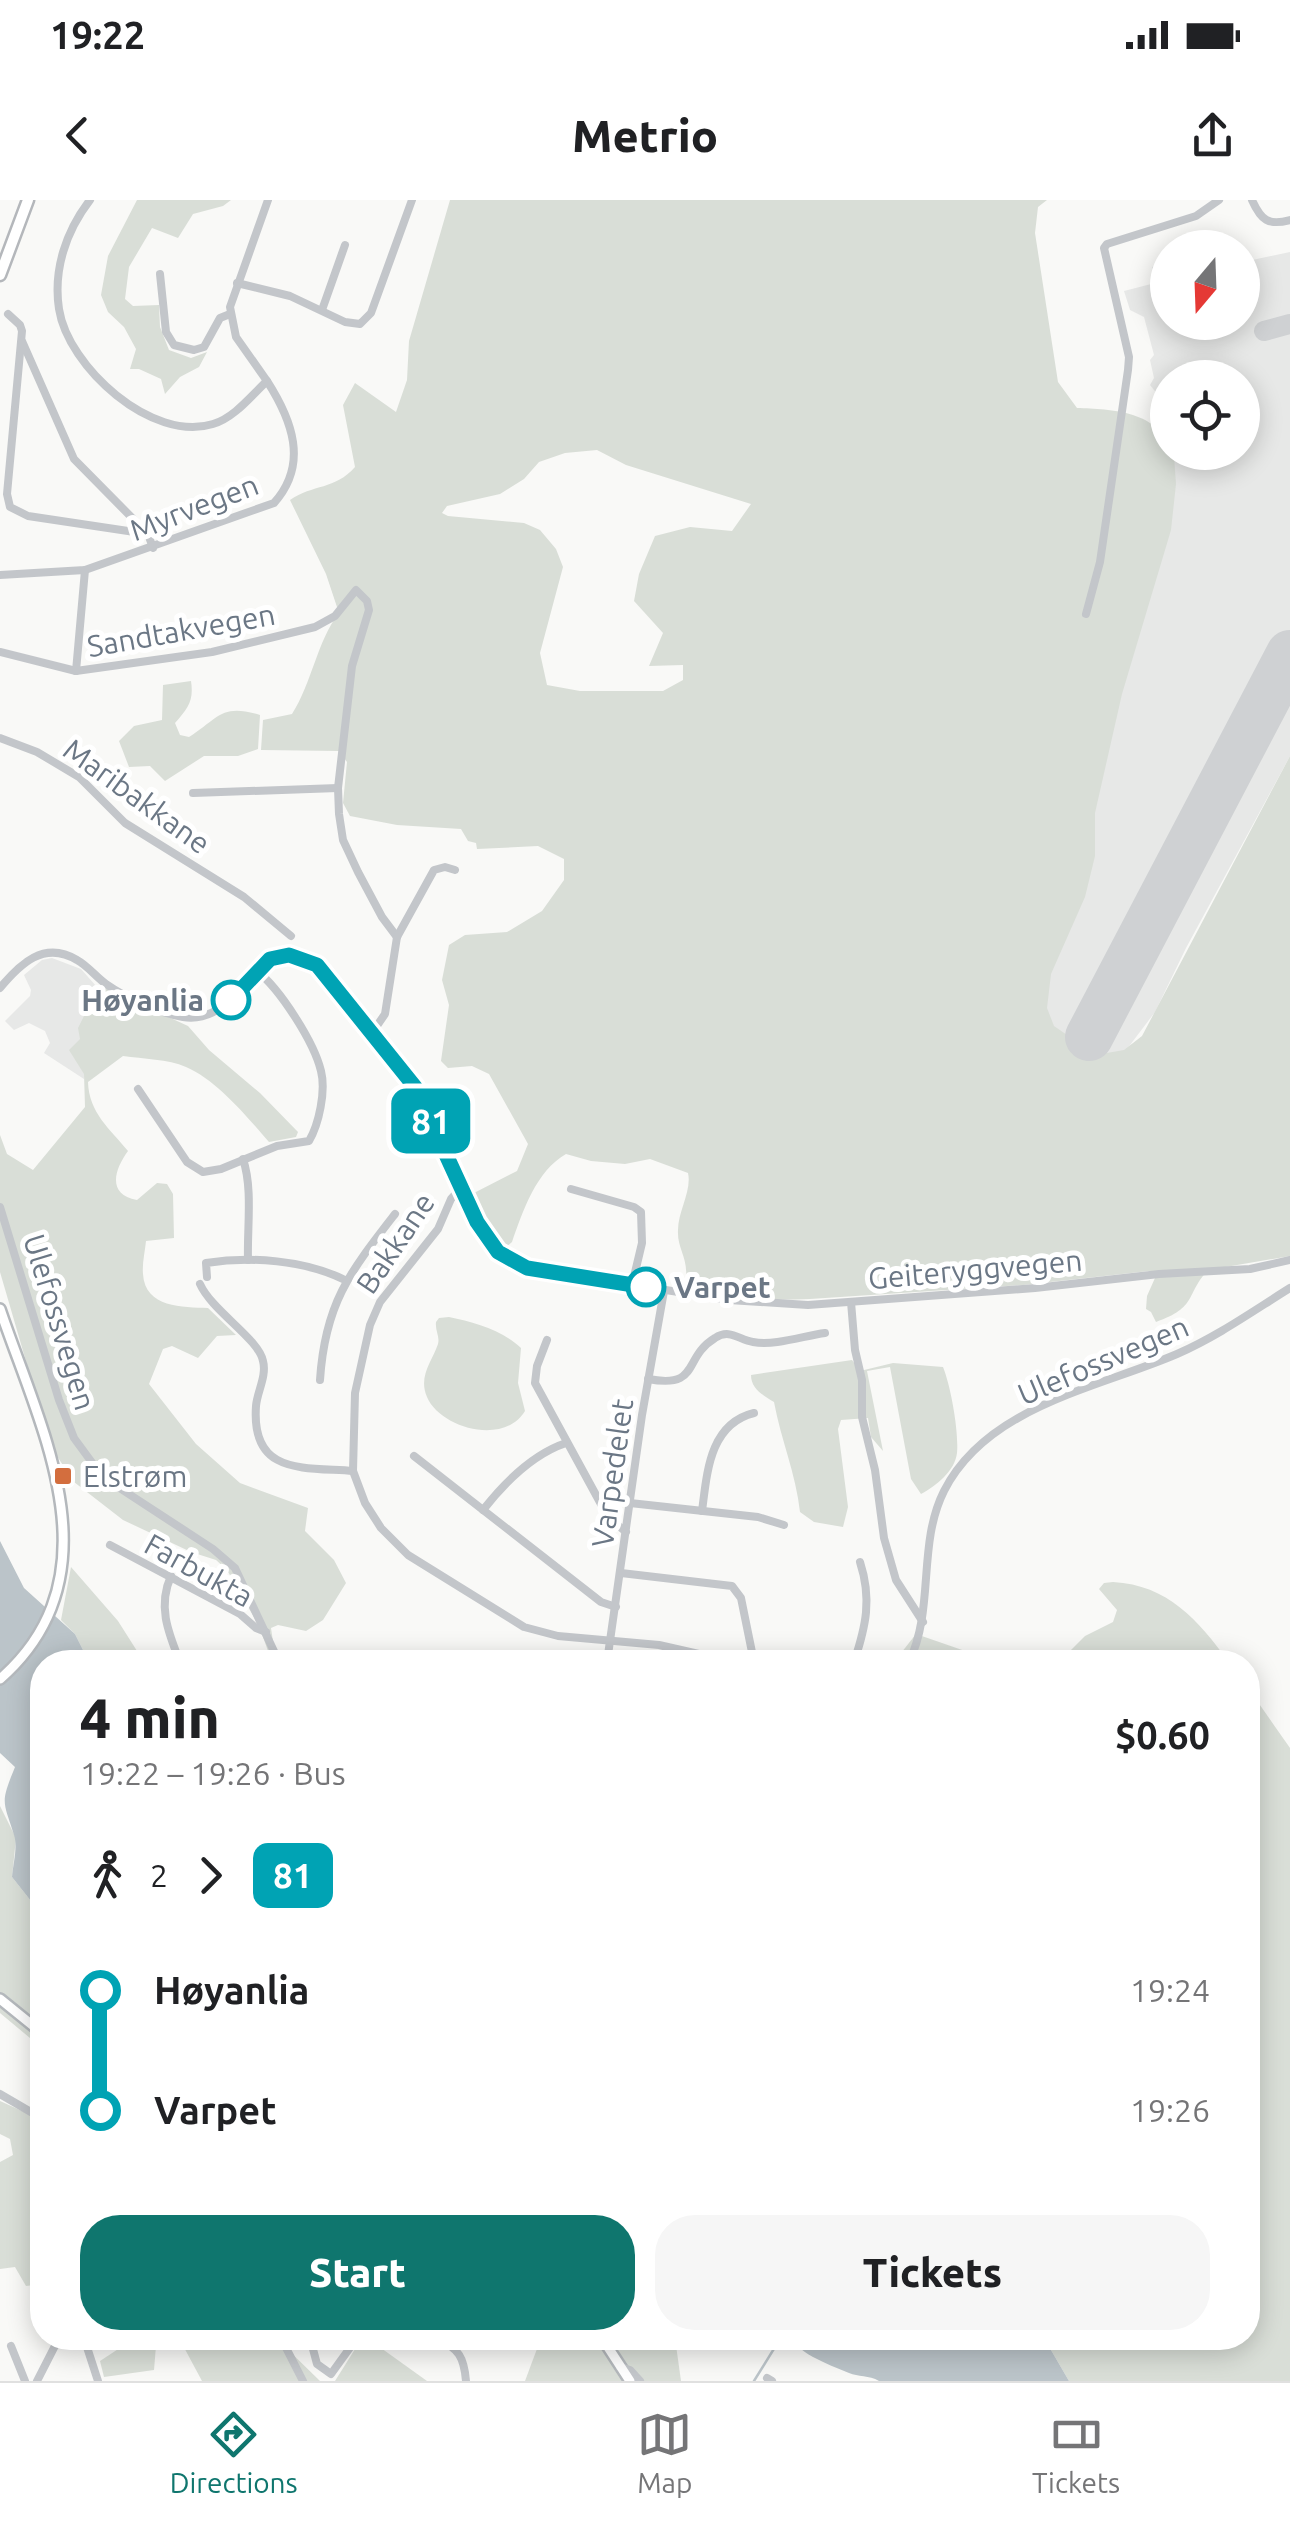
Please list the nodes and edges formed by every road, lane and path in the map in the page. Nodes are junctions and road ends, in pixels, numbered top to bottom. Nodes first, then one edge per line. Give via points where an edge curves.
1 (28, 200) edge
2 (90, 200) edge
3 (268, 200) edge
4 (412, 200) edge
5 (1219, 200) edge
6 (1252, 200) edge
7 (1290, 220) edge
8 (345, 245) dead end
9 (160, 274) dead end
10 (0, 276) edge
11 (237, 283) junction
12 (322, 310) junction
13 (8, 314) dead end
14 (230, 314) junction
15 (22, 341) junction
16 (267, 381) junction
17 (148, 534) junction
18 (153, 548) junction
19 (85, 570) junction
20 (0, 574) edge
21 (1086, 614) dead end
22 (0, 652) edge
23 (76, 671) junction
24 (0, 738) edge
25 (338, 788) junction
26 (193, 793) dead end
27 (454, 870) dead end
28 (291, 936) dead end
29 (398, 936) junction
30 (257, 970) junction
31 (0, 988) edge
32 (372, 1033) junction
33 (138, 1089) dead end
34 (243, 1159) junction
35 (461, 1188) junction
36 (571, 1190) dead end
37 (0, 1207) edge
38 (395, 1214) dead end
39 (248, 1260) junction
40 (1290, 1260) edge
41 (346, 1280) junction
42 (632, 1285) junction
43 (1290, 1288) edge
44 (664, 1290) junction
45 (851, 1302) junction
46 (0, 1309) edge
47 (824, 1332) dead end
48 (546, 1340) dead end
49 (648, 1379) junction
50 (320, 1380) dead end
51 (754, 1414) dead end
52 (566, 1442) junction
53 (414, 1456) dead end
54 (354, 1471) junction
55 (630, 1503) junction
56 (483, 1510) junction
57 (702, 1511) junction
58 (784, 1525) dead end
59 (626, 1532) junction
60 (110, 1545) dead end
61 (860, 1562) dead end
62 (621, 1573) junction
63 (172, 1576) junction
64 (616, 1607) junction
65 (923, 1622) junction
66 (266, 1632) junction
67 (610, 1642) junction
68 (176, 1650) edge
69 (274, 1650) edge
70 (609, 1650) edge
71 (684, 1650) edge
72 (752, 1650) edge
73 (857, 1650) edge
74 (913, 1650) edge
75 (0, 1679) edge
76 (0, 1998) edge
77 (30, 2024) edge
78 (0, 2094) edge
79 (30, 2112) edge
80 (11, 2346) dead end
81 (53, 2350) edge
82 (88, 2350) edge
83 (287, 2350) edge
84 (312, 2350) edge
85 (348, 2350) edge
86 (457, 2350) edge
87 (609, 2350) edge
88 (619, 2367) junction
89 (25, 2381) edge
90 (37, 2381) edge
91 (98, 2381) edge
92 (303, 2381) edge
93 (466, 2381) edge
94 (630, 2381) edge
95 (640, 2381) edge

1 - 10 highway
2 - 16 street via 64,247 58,303 69,339 98,378 148,415 200,428 230,416
3 - 11 street
4 - 12 street via 369,317 353,325
5 - 21 street via 1196,216 1104,248 1129,357 1100,562
6 - 7 street via 1269,223
8 - 12 street
9 - 14 street via 166,332 174,345 204,347 220,318
11 - 12 street
11 - 14 street
13 - 15 street via 20,325
14 - 16 street via 240,345
15 - 17 street via 74,459
15 - 17 street via 10,507 28,516
16 - 18 street, Myrvegen via 293,431 293,464 282,493 265,508
17 - 18 street
18 - 19 street, Myrvegen
19 - 20 street, Myrvegen
19 - 23 street
22 - 23 street, Sandtakvegen
23 - 25 street, Sandtakvegen via 212,652 306,630 335,616 356,590 368,601 368,615 353,658
24 - 28 street, Maribakkane via 79,777 125,823 244,897
25 - 26 street
25 - 29 street via 344,840
27 - 29 street via 432,872
29 - 32 street via 386,1014
30 - 31 street via 226,1005 189,1018 113,988 61,954 29,959
30 - 32 street, Bakkane via 282,956 311,961
30 - 34 street via 286,1002 319,1064 322,1088 309,1141
32 - 35 street, Bakkane via 415,1087
33 - 34 street via 194,1168 213,1172
34 - 39 street via 250,1186
35 - 42 street, Bakkane via 487,1239 508,1260
35 - 54 street, Bakkane via 376,1309 356,1384
36 - 42 street via 641,1212
37 - 66 street, Ulefossvegen via 74,1438 116,1486 229,1561
38 - 41 street
39 - 41 street via 320,1269
39 - 54 street via 206,1262 203,1280 210,1303 263,1360 256,1413 264,1452 293,1465
40 - 45 street, Geiteryggvegen via 1250,1269
41 - 50 street
42 - 44 street, Bakkane
43 - 65 street, Ulefossvegen via 1208,1340 1041,1407 970,1456 935,1514
44 - 45 street, Geiteryggvegen via 780,1305
44 - 49 street, Varpedelet
45 - 65 street via 862,1416 887,1550 901,1590
46 - 75 main road via 56,1480 65,1537 51,1608 27,1651
47 - 49 street via 759,1342 720,1335 680,1380
48 - 52 street via 536,1384
49 - 55 street, Varpedelet
51 - 57 street via 738,1419 718,1441
52 - 56 street via 528,1464
52 - 59 street via 608,1517
53 - 56 street
54 - 67 street via 381,1528 436,1574 531,1629
55 - 57 street
55 - 59 street, Varpedelet
56 - 64 street
57 - 58 street
59 - 62 street, Varpedelet
60 - 63 street, Farbukta
61 - 73 street via 868,1607
62 - 64 street, Varpedelet
62 - 72 street via 732,1586 741,1598
63 - 66 street, Farbukta
63 - 68 street via 165,1619
64 - 67 street, Varpedelet
65 - 74 street, Ulefossvegen
66 - 69 street, Ulefossvegen
67 - 70 street, Varpedelet
67 - 71 street
76 - 77 main road
78 - 79 street
80 - 89 street
81 - 90 street
82 - 91 street
83 - 92 street
84 - 85 street via 331,2374
86 - 93 street
87 - 88 main road
88 - 94 main road
88 - 95 street

